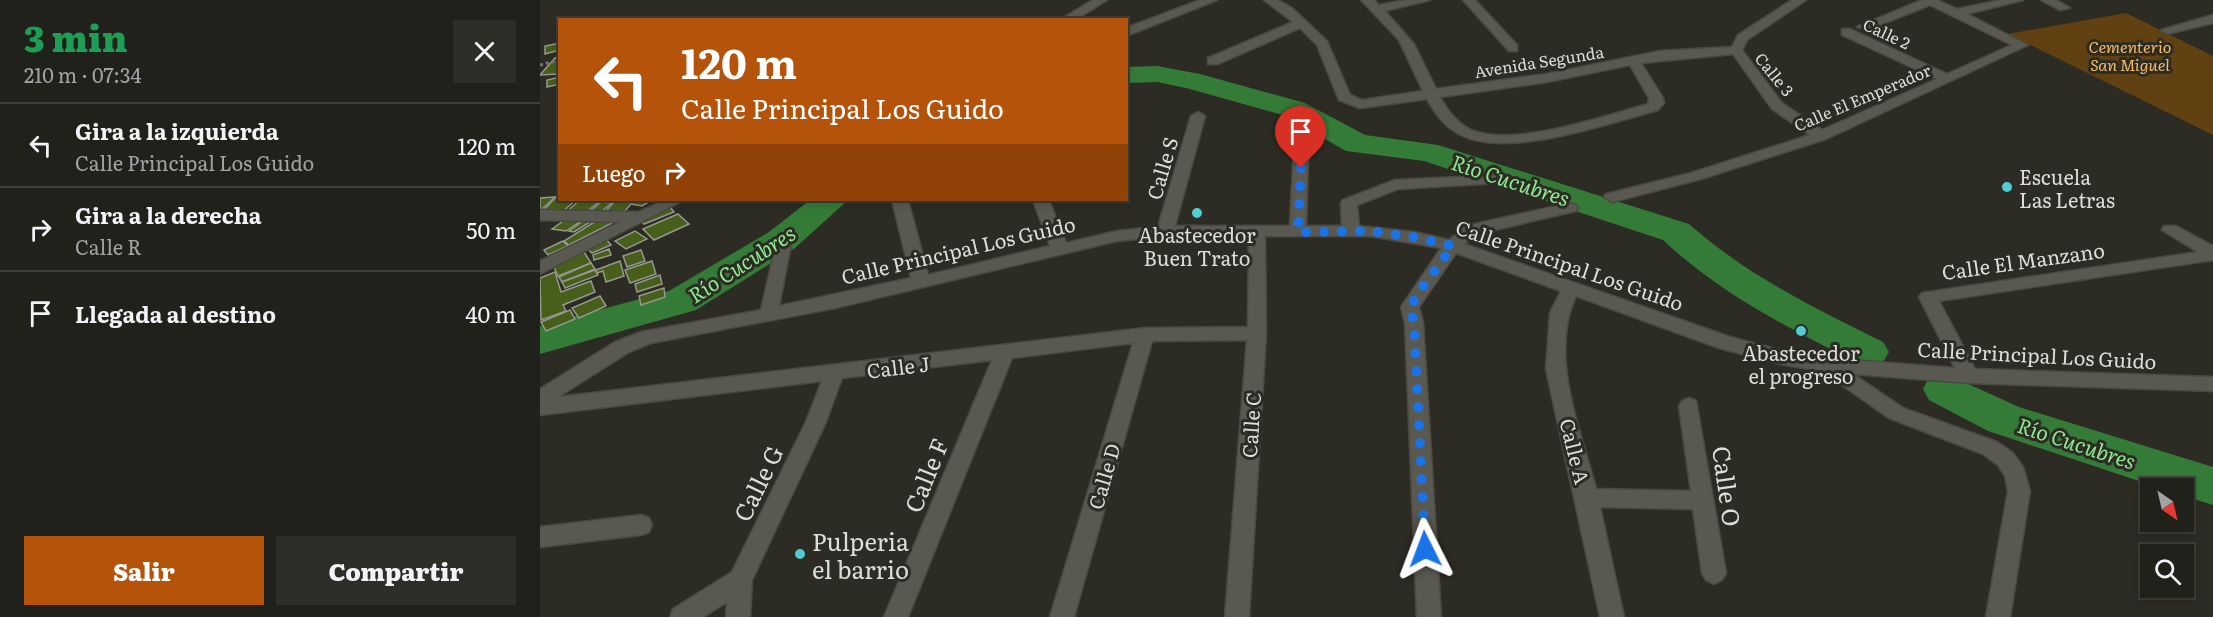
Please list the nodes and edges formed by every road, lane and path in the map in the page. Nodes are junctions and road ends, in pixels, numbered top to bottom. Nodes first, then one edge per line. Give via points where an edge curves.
1 (1101, 0) edge
2 (1211, 0) edge
3 (1270, 0) edge
4 (1424, 0) edge
5 (1469, 0) edge
6 (1800, 0) edge
7 (1929, 0) edge
8 (2016, 0) edge
9 (2047, 0) edge
10 (1372, 4) edge
11 (2064, 8) dead end
12 (1956, 13) junction
13 (1070, 18) edge
14 (2213, 19) edge
15 (1301, 23) junction
16 (1863, 27) dead end
17 (2167, 30) dead end
18 (1128, 31) edge
19 (1846, 32) dead end
20 (1513, 48) dead end
21 (1736, 50) junction
22 (558, 60) edge
23 (1213, 61) dead end
24 (1634, 61) junction
25 (540, 65) edge
26 (1948, 79) junction
27 (1432, 93) junction
28 (1198, 116) dead end
29 (1302, 126) dead end
30 (1821, 136) junction
31 (1498, 178) dead end
32 (1612, 197) dead end
33 (674, 201) edge
34 (900, 201) edge
35 (1041, 201) edge
36 (1570, 208) dead end
37 (540, 215) edge
38 (640, 217) junction
39 (2170, 230) dead end
40 (1165, 231) junction
41 (1351, 231) junction
42 (1257, 232) junction
43 (1298, 232) junction
44 (783, 244) dead end
45 (1453, 246) junction
46 (1059, 247) junction
47 (2213, 254) edge
48 (540, 268) edge
49 (921, 282) junction
50 (1571, 288) junction
51 (769, 313) junction
52 (1257, 333) junction
53 (1145, 335) junction
54 (1004, 353) junction
55 (1826, 365) junction
56 (834, 374) junction
57 (1969, 376) junction
58 (2213, 384) edge
59 (540, 399) edge
60 (540, 406) edge
61 (1689, 406) dead end
62 (1587, 498) junction
63 (1703, 500) junction
64 (640, 525) dead end
65 (540, 537) edge
66 (1714, 573) dead end
67 (740, 580) junction
68 (682, 617) edge
69 (738, 617) edge
70 (896, 617) edge
71 (1062, 617) edge
72 (1237, 617) edge
73 (1429, 617) edge
74 (1611, 617) edge
75 (1998, 617) edge

1 - 13 street
2 - 18 street
3 - 15 street
4 - 10 street
5 - 20 street
6 - 21 street via 1742,38
7 - 12 street, Calle El Emperador
7 - 16 street
8 - 12 street
9 - 11 street
10 - 27 street via 1407,41
12 - 26 street, Calle El Emperador via 2022,45
14 - 17 street
15 - 23 street
15 - 27 street, Avenida Segunda via 1323,44 1348,101 1360,104
19 - 26 street, Calle 2
21 - 24 street, Avenida Segunda via 1660,55
21 - 30 street, Calle 3 via 1777,106
22 - 25 path
24 - 27 street, Avenida Segunda via 1547,78
24 - 27 street via 1657,104 1532,138 1499,139 1465,130 1449,121
26 - 30 street, Calle El Emperador
28 - 40 street, Calle S
29 - 43 street
30 - 32 street, Calle El Emperador via 1696,176
31 - 41 street via 1395,185 1349,203
33 - 38 street
34 - 49 street
35 - 46 street
36 - 45 street via 1472,230
37 - 38 street
38 - 48 street
39 - 47 street
40 - 42 street, Calle Principal Los Guido
40 - 46 street, Calle Principal Los Guido
41 - 43 street, Calle Principal Los Guido
41 - 45 street, Calle Principal Los Guido via 1414,237
42 - 43 street, Calle Principal Los Guido
42 - 52 street, Calle C
44 - 51 street
45 - 50 street, Calle Principal Los Guido
45 - 73 street via 1410,308 1414,323
46 - 49 street, Calle Principal Los Guido
47 - 57 street, Calle El Manzano via 1928,297
49 - 51 street, Calle Principal Los Guido
50 - 55 street, Calle Principal Los Guido via 1726,343
50 - 62 street, Calle A via 1558,313 1556,369
51 - 59 street, Calle Principal Los Guido via 648,337 622,347
52 - 53 street, Calle J
52 - 72 street, Calle C
53 - 54 street, Calle J
53 - 71 street, Calle D
54 - 56 street, Calle J
54 - 70 street, Calle F
55 - 57 street, Calle Principal Los Guido
55 - 75 street via 1896,413 1978,442 2005,459 2014,470 2019,491
56 - 60 street, Calle J
56 - 67 street, Calle G via 815,424
57 - 58 street, Calle Principal Los Guido
61 - 63 street, Calle O
62 - 63 street
62 - 74 street, Calle A
63 - 66 street, Calle O
64 - 65 street
67 - 68 street
67 - 69 street, Calle G

